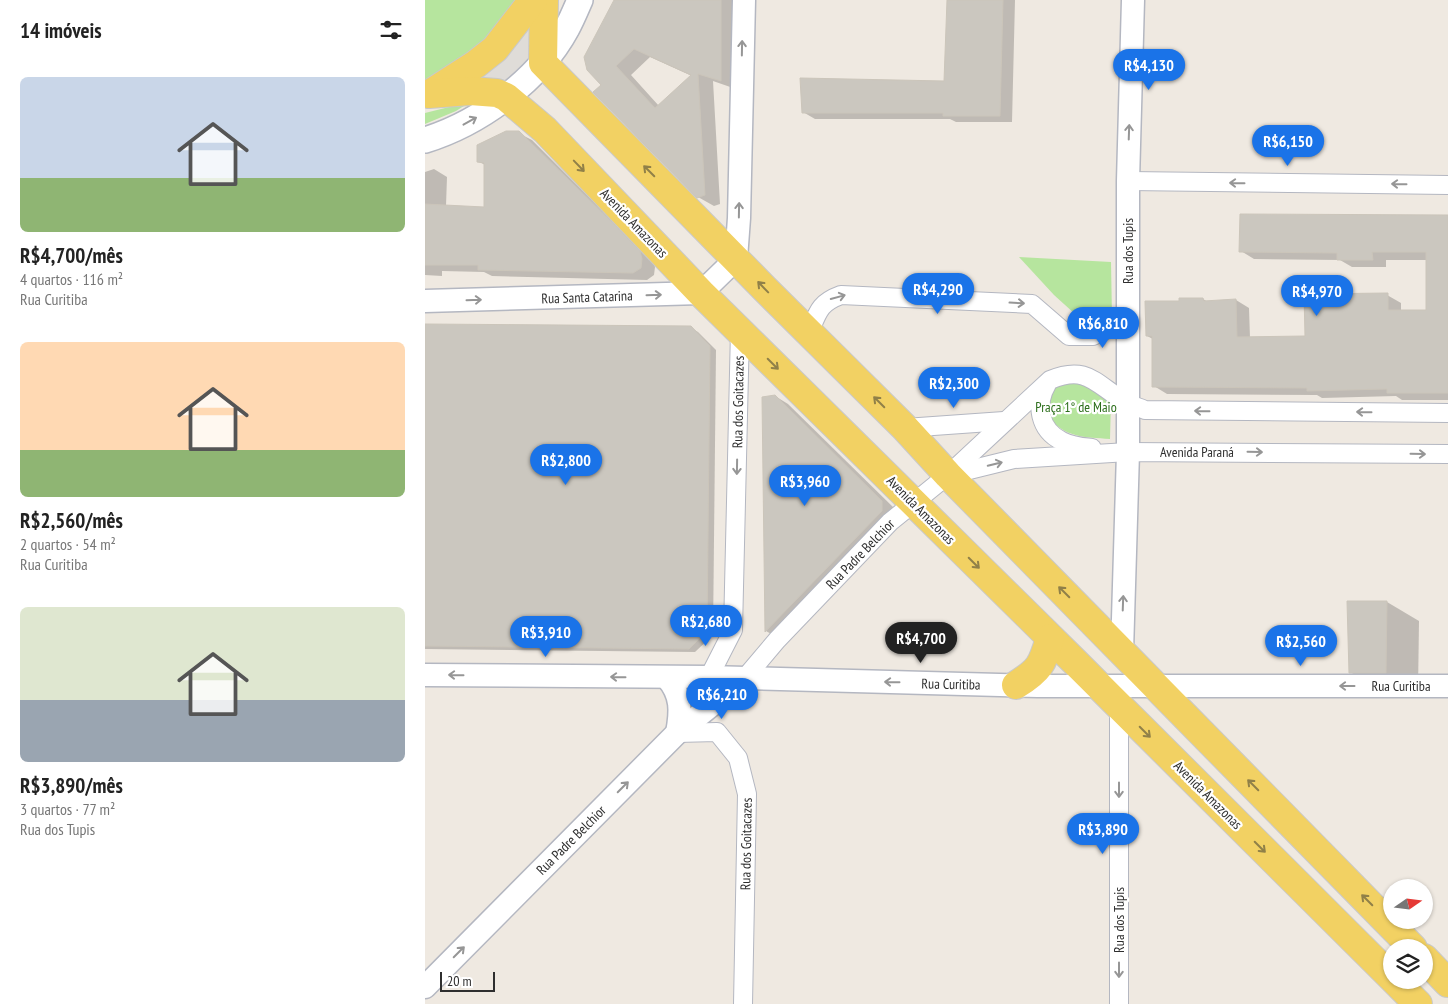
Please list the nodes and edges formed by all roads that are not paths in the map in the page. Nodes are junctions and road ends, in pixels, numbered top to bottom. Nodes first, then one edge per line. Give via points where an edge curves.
1 (533, 0) edge
2 (544, 0) edge
3 (580, 0) edge
4 (744, 0) edge
5 (1133, 0) edge
6 (543, 63) junction
7 (427, 95) edge
8 (506, 97) junction
9 (425, 140) edge
10 (1128, 181) junction
11 (1448, 185) edge
12 (736, 259) junction
13 (701, 293) junction
14 (425, 301) edge
15 (1127, 319) junction
16 (740, 330) junction
17 (809, 333) junction
18 (1050, 380) junction
19 (1128, 403) junction
20 (1448, 413) edge
21 (1004, 421) junction
22 (905, 428) junction
23 (1128, 452) junction
24 (1448, 454) edge
25 (948, 475) junction
26 (915, 504) junction
27 (1050, 638) junction
28 (1123, 652) junction
29 (425, 675) edge
30 (709, 677) junction
31 (667, 678) junction
32 (744, 679) junction
33 (1016, 685) junction
34 (1154, 685) junction
35 (1448, 686) edge
36 (1112, 692) junction
37 (677, 733) junction
38 (1404, 939) edge
39 (1433, 967) edge
40 (1383, 969) edge
41 (1448, 983) edge
42 (425, 987) edge
43 (1403, 989) edge
44 (743, 1004) edge
45 (1119, 1004) edge
46 (1418, 1004) edge

1 - 7 main road via 495,49
2 - 6 main road
3 - 6 main road via 567,29
12 -> 4 street
10 -> 5 street, Rua dos Tupis
6 - 8 main road
12 -> 6 main road
7 - 8 main road, Avenida Amazonas via 470,91
9 -> 8 main road via 448,133
8 -> 13 main road, Avenida Amazonas via 545,130
11 -> 10 street
10 - 15 street, Rua dos Tupis
12 - 13 street
17 -> 12 main road
14 -> 13 street, Rua Santa Catarina
13 - 16 main road, Avenida Amazonas
17 -> 15 street via 820,308 841,295 1032,304 1069,336 1093,336
15 - 19 street, Rua dos Tupis
16 -> 26 main road, Avenida Amazonas
16 -> 30 street, Rua dos Goitacazes via 733,630
22 -> 17 main road
18 - 19 street, Avenida Paraná via 1074,374 1090,377
18 - 21 street, Avenida Paraná
18 - 23 street via 1041,394 1040,407 1041,420 1049,431 1061,441 1079,446
20 -> 19 street, Avenida Paraná via 1145,410
19 - 23 street, Rua dos Tupis
21 - 22 street
21 - 25 street, Avenida Paraná
22 - 25 main road
23 -> 24 street, Avenida Paraná
25 -> 23 street, Avenida Paraná via 1014,459
28 -> 23 street, Rua dos Tupis
25 - 26 street, Avenida Paraná
28 -> 25 main road
26 -> 27 main road, Avenida Amazonas
26 - 32 street, Rua Padre Belchior via 785,646
27 - 33 main road via 1043,661 1032,675
27 - 36 main road, Avenida Amazonas
28 - 34 main road
31 -> 29 street, Rua Curitiba
30 - 31 street, Rua Curitiba
30 - 32 street, Rua Curitiba
31 - 37 street via 675,686 680,700
33 -> 32 street, Rua Curitiba
32 - 37 street, Rua Padre Belchior
33 - 36 street, Rua Curitiba
35 -> 34 street, Rua Curitiba
34 - 36 street, Rua Curitiba
38 -> 34 main road
36 -> 40 main road, Avenida Amazonas
36 -> 45 street, Rua dos Tupis
42 -> 37 street, Rua Padre Belchior
37 - 44 street, Rua dos Goitacazes via 717,732 738,758 747,794
39 - 41 main road
43 - 46 main road

